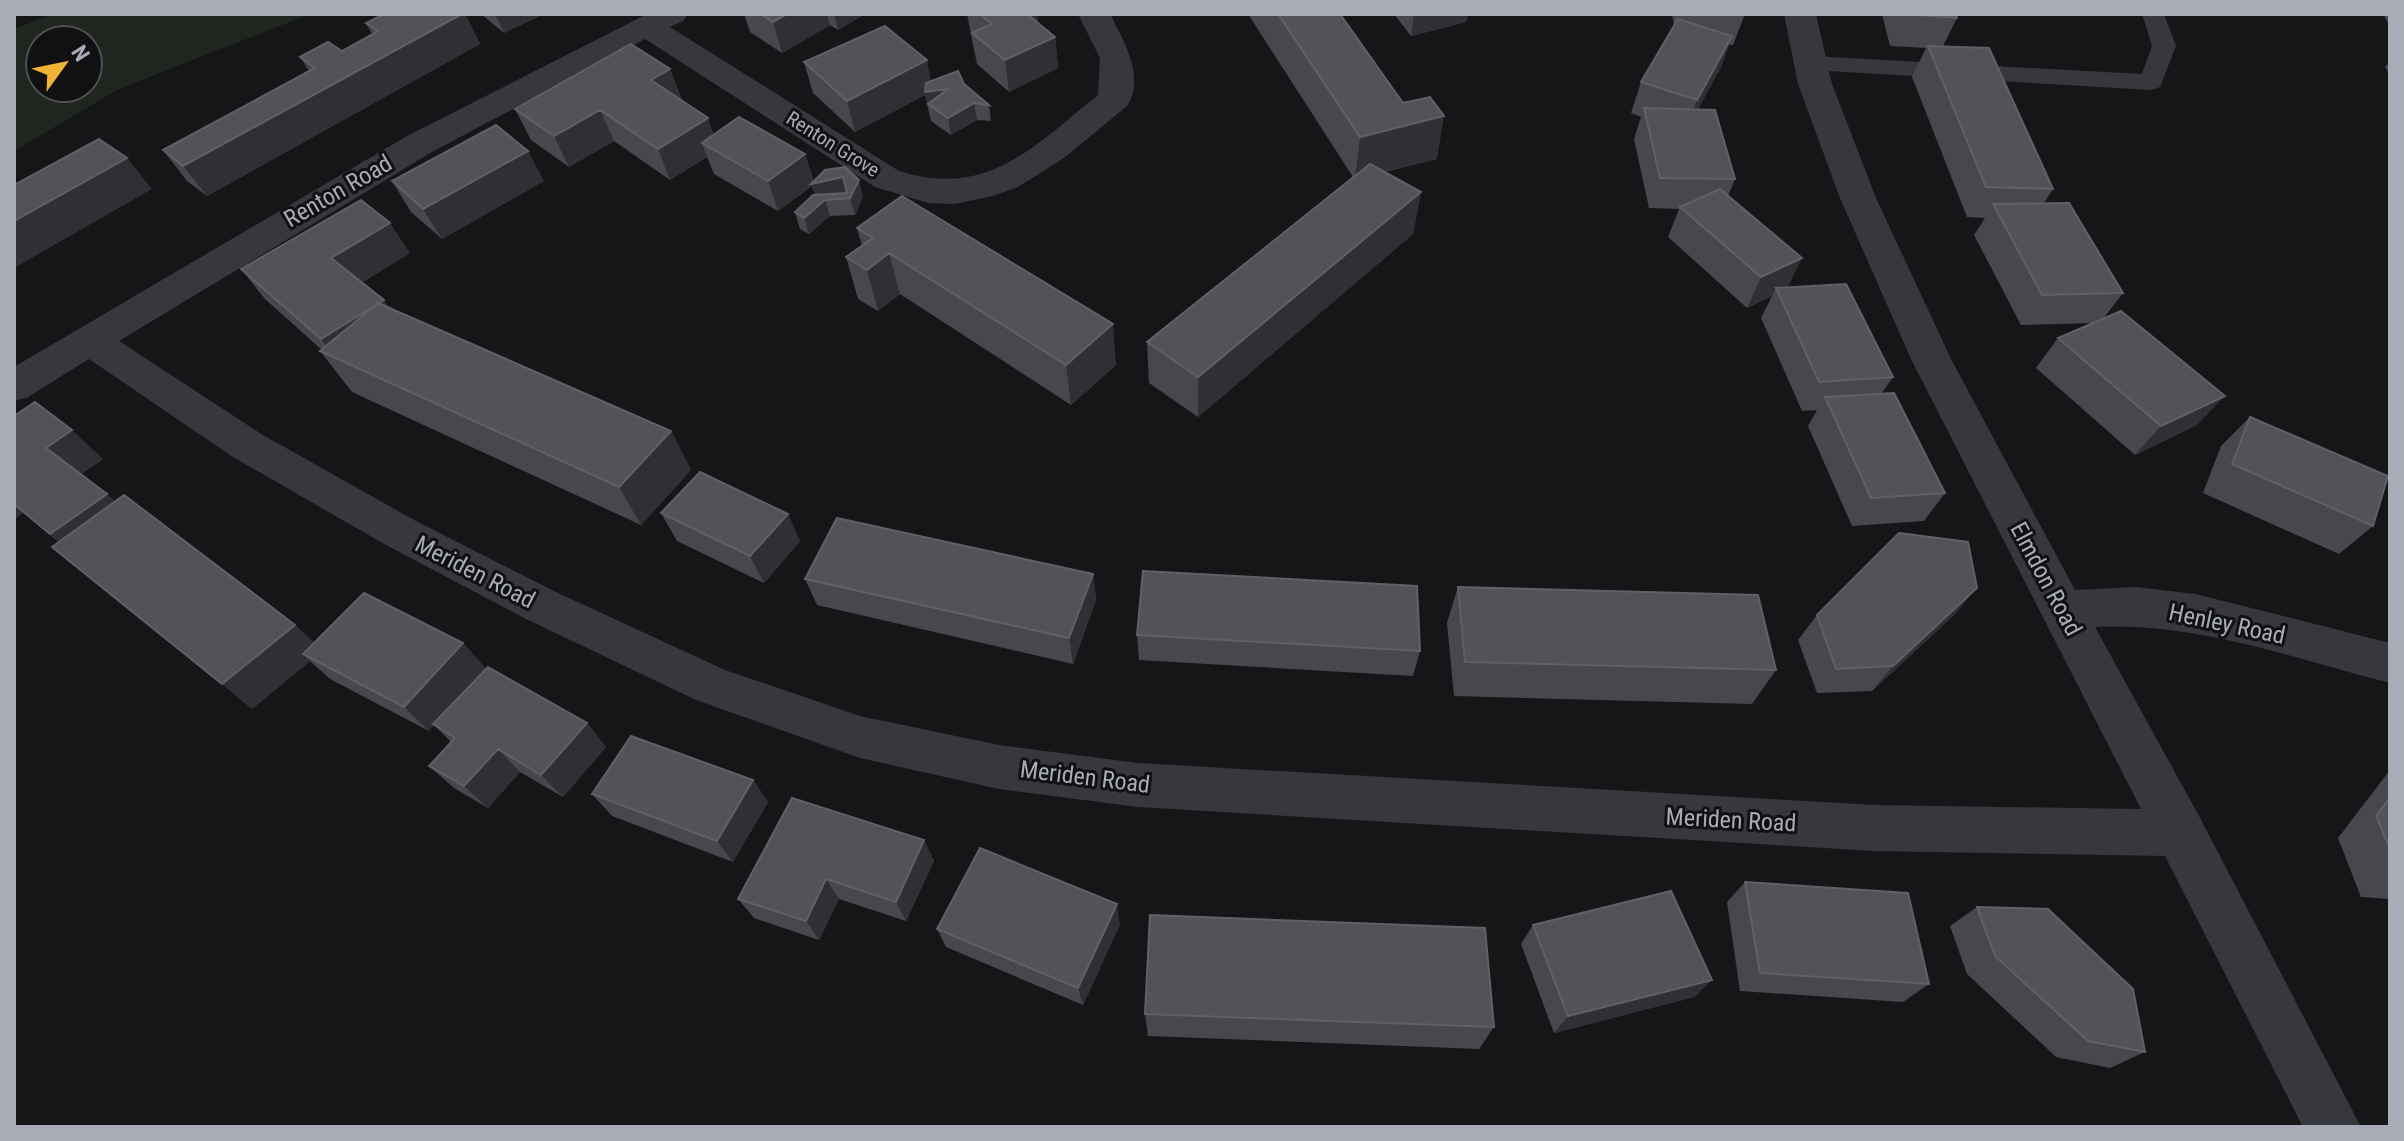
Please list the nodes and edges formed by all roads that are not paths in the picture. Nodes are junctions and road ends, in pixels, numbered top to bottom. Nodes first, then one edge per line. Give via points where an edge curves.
1 (1094, 14) edge
2 (1800, 14) edge
3 (2153, 14) edge
4 (659, 20) edge
5 (1811, 63) junction
6 (90, 341) junction
7 (14, 386) edge
8 (2062, 609) junction
9 (2390, 663) edge
10 (2181, 833) junction
11 (2333, 1127) edge

1 - 4 street, Renton Grove via 1116,58 1115,99 1008,180 973,190 930,192 887,179
2 - 5 street, Elmdon Road
3 - 5 lane via 2164,46 2151,82
4 - 6 street, Renton Road via 397,157
5 - 8 street, Elmdon Road via 1858,198 1931,359
6 - 7 street, Renton Road
6 - 10 street, Meriden Road via 248,446 526,598 712,686 860,737 999,767 1138,785 1875,828
8 - 9 street, Henley Road via 2136,606 2195,613
8 - 10 street, Elmdon Road
10 - 11 street, Elmdon Road

